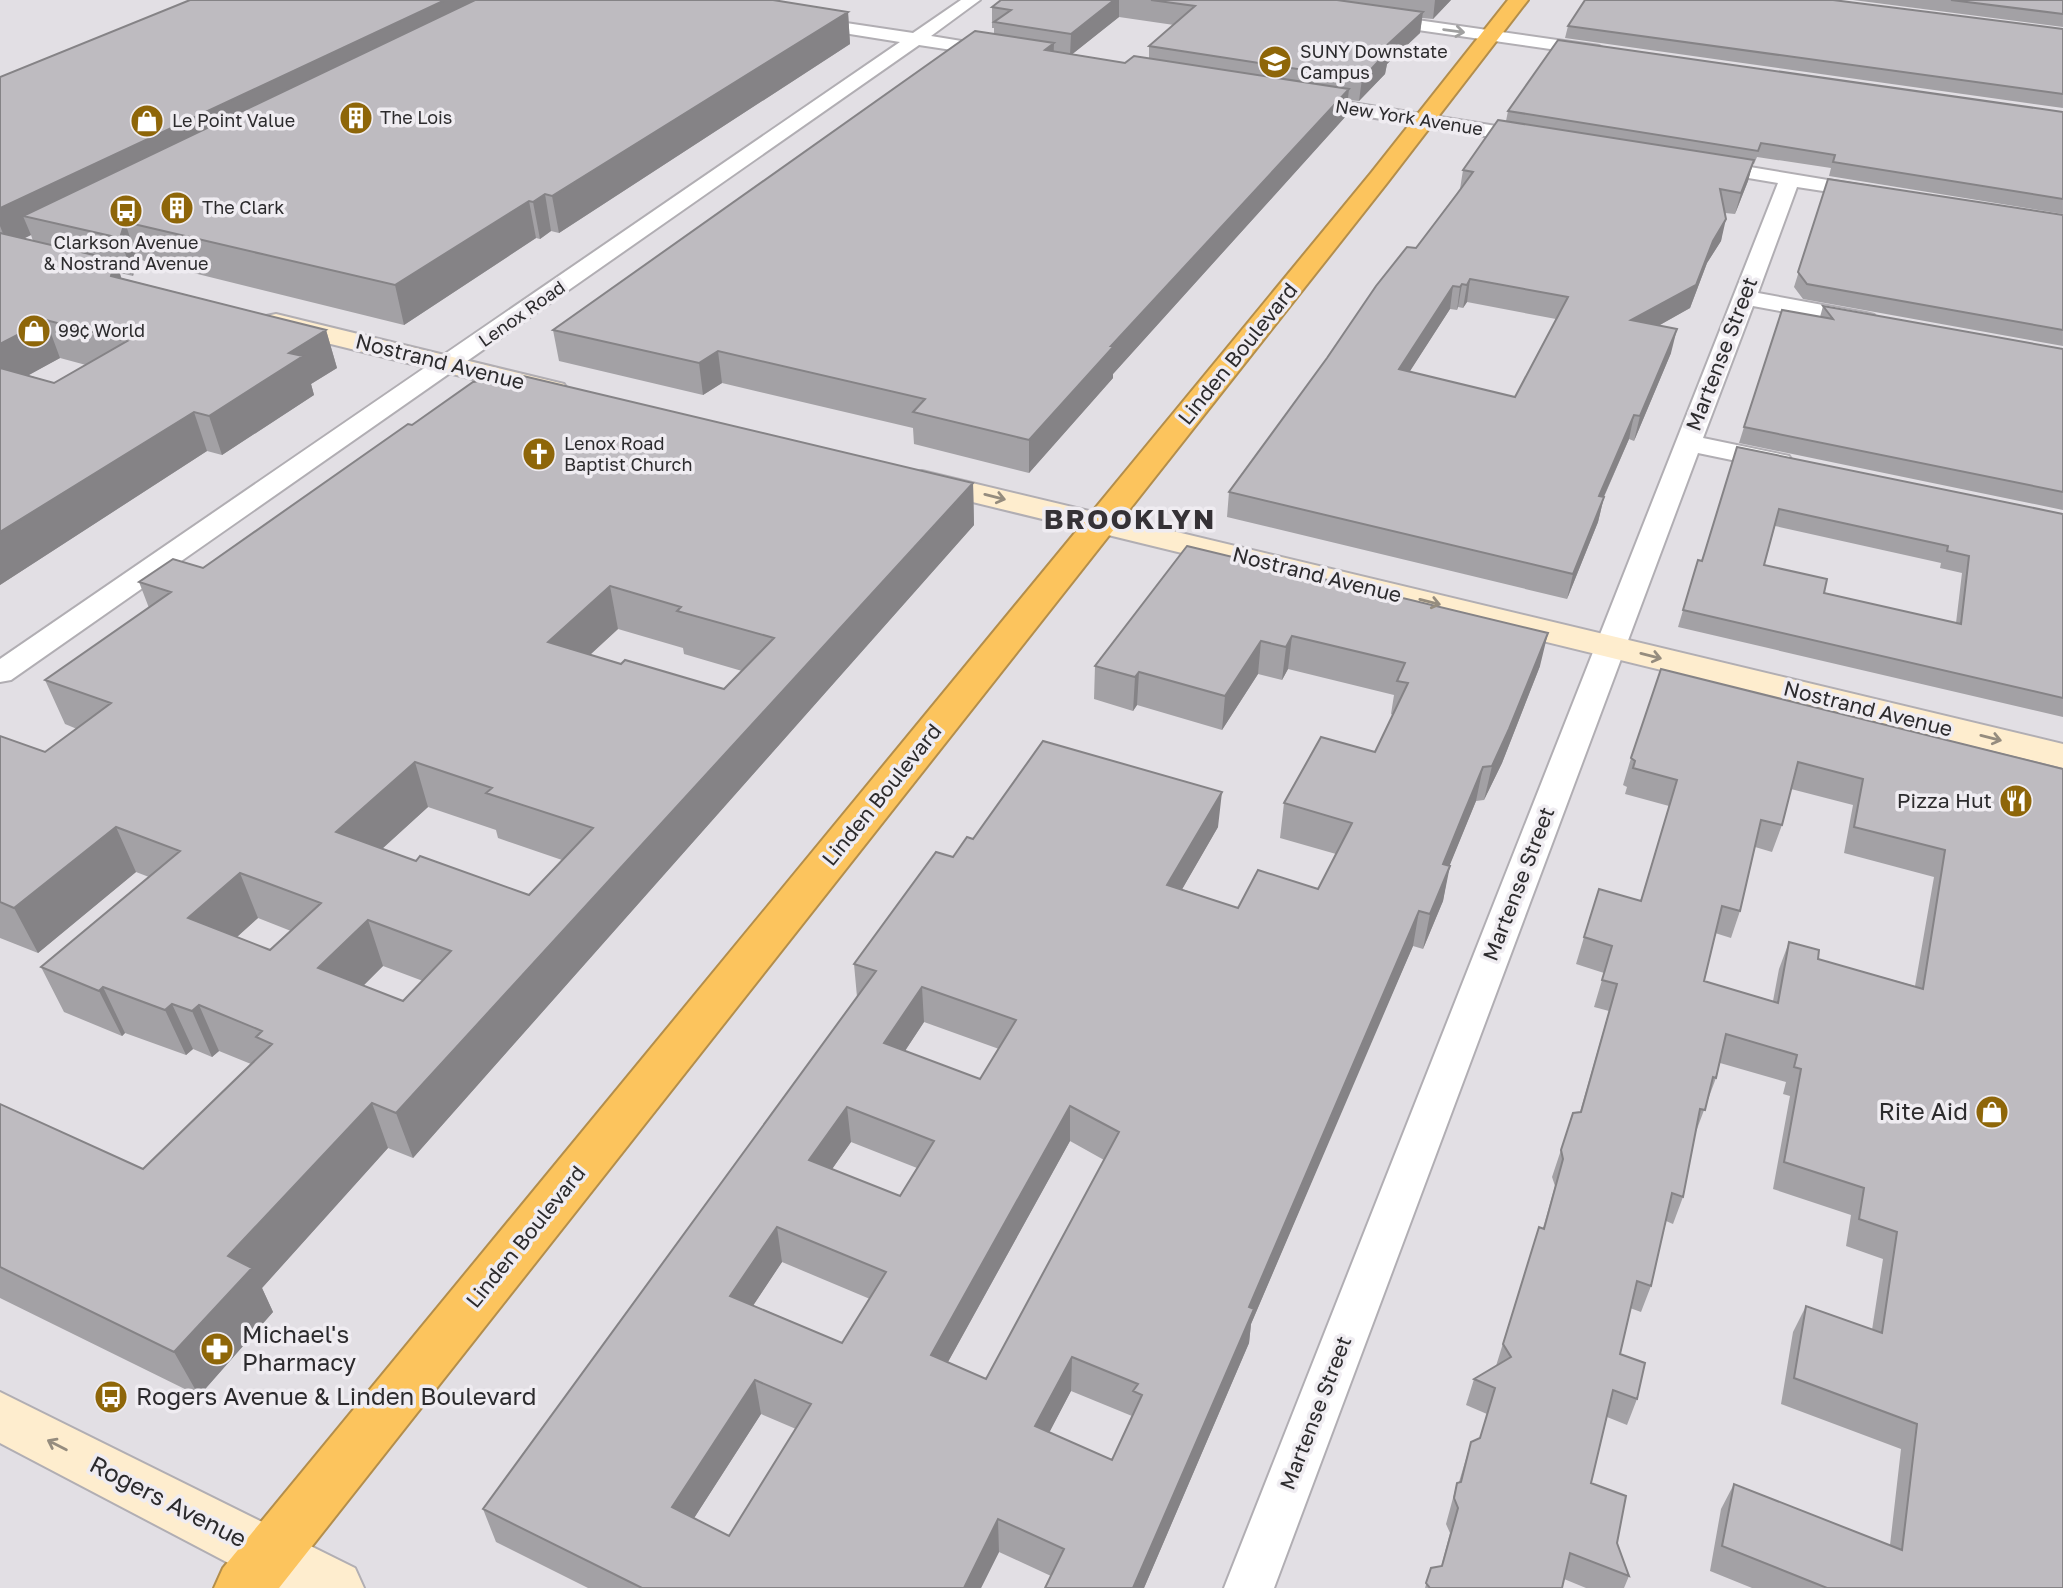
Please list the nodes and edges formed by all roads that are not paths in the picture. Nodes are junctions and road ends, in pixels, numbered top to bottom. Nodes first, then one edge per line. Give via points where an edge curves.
1 (972, 0) edge
2 (1518, 0) edge
3 (1362, 17) edge
4 (791, 19) edge
5 (1490, 36) junction
6 (917, 39) junction
7 (1620, 54) edge
8 (1018, 56) edge
9 (1287, 99) edge
10 (1425, 121) junction
11 (1555, 142) edge
12 (1691, 163) edge
13 (1790, 179) junction
14 (1886, 195) edge
15 (1744, 297) junction
16 (247, 315) edge
17 (1889, 324) edge
18 (450, 364) junction
19 (577, 396) edge
20 (1689, 443) junction
21 (1808, 468) edge
22 (899, 474) edge
23 (1102, 523) junction
24 (1610, 646) junction
25 (0, 673) edge
26 (2063, 756) edge
27 (0, 1416) edge
28 (256, 1571) edge
29 (335, 1588) edge
30 (1249, 1588) edge

1 - 6 street, Lenox Road
2 - 5 highway, Linden Boulevard
3 -> 5 street
4 - 6 street
5 - 7 street
5 - 10 highway, Linden Boulevard
6 - 8 street
6 - 18 street, Lenox Road
9 - 10 street, New York Avenue
10 - 11 street, New York Avenue
10 - 23 highway, Linden Boulevard
12 - 13 street
13 - 14 street
13 - 15 street, Martense Street
15 - 17 street
15 - 20 street, Martense Street
16 - 18 main road, Nostrand Avenue
18 - 19 main road, Nostrand Avenue
18 - 25 street, Lenox Road
20 - 21 street
20 - 24 street, Martense Street
22 -> 23 main road, Nostrand Avenue
23 -> 24 main road, Nostrand Avenue
23 - 28 highway, Linden Boulevard
24 -> 26 main road, Nostrand Avenue
24 - 30 street, Martense Street
28 -> 27 main road, Rogers Avenue
28 - 29 main road, Rogers Avenue

